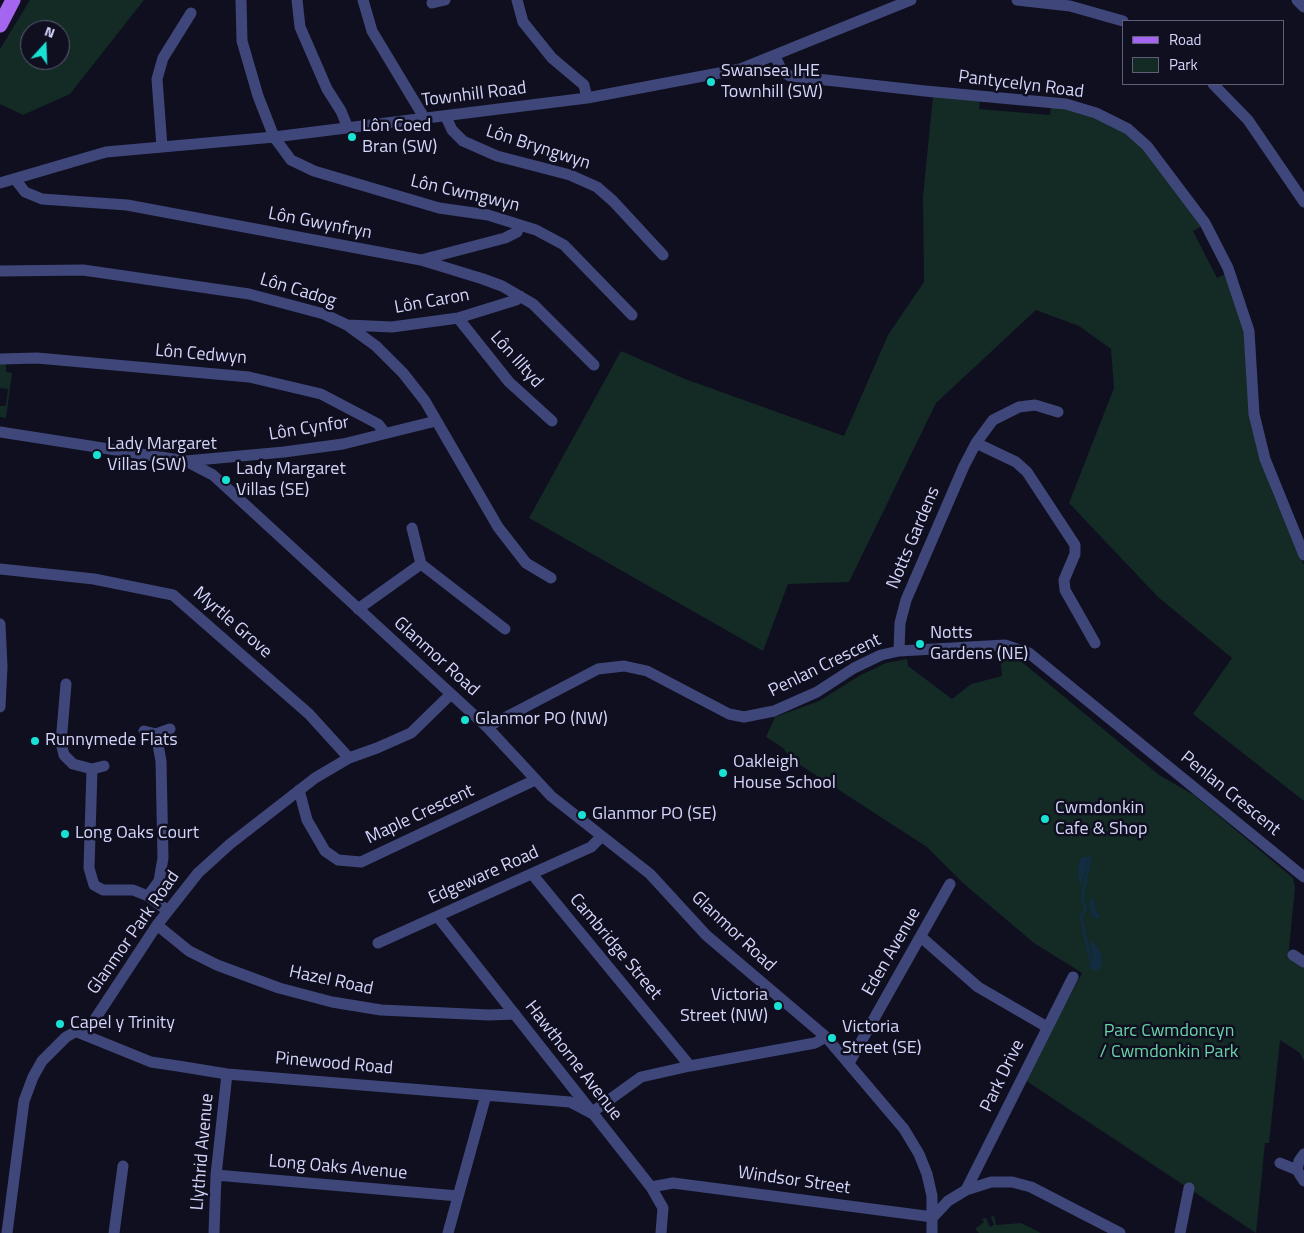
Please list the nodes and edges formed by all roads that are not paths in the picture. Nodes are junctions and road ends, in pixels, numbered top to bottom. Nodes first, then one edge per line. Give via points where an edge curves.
1 (13, 0) edge
2 (241, 0) edge
3 (297, 0) edge
4 (364, 0) edge
5 (445, 0) edge
6 (517, 0) edge
7 (911, 0) edge
8 (1017, 0) edge
9 (1297, 0) edge
10 (432, 3) dead end
11 (1304, 7) edge
12 (190, 13) dead end
13 (1122, 21) edge
14 (0, 25) edge
15 (775, 56) junction
16 (1214, 85) edge
17 (587, 98) junction
18 (446, 117) junction
19 (425, 119) junction
20 (348, 128) junction
21 (274, 137) junction
22 (162, 147) junction
23 (15, 179) junction
24 (0, 182) edge
25 (1304, 202) edge
26 (520, 225) junction
27 (663, 255) dead end
28 (421, 260) junction
29 (0, 271) edge
30 (520, 296) junction
31 (632, 315) dead end
32 (458, 318) junction
33 (347, 325) junction
34 (0, 359) edge
35 (594, 365) dead end
36 (1058, 412) dead end
37 (436, 421) junction
38 (552, 421) dead end
39 (0, 432) edge
40 (385, 433) junction
41 (976, 443) junction
42 (186, 461) junction
43 (412, 528) dead end
44 (1304, 555) edge
45 (421, 564) junction
46 (0, 569) edge
47 (551, 578) dead end
48 (358, 609) junction
49 (0, 624) edge
50 (505, 629) dead end
51 (1094, 643) dead end
52 (899, 650) junction
53 (66, 684) dead end
54 (451, 694) junction
55 (0, 707) edge
56 (487, 726) junction
57 (170, 730) dead end
58 (144, 731) dead end
59 (156, 734) junction
60 (349, 758) junction
61 (104, 766) dead end
62 (92, 769) junction
63 (535, 780) junction
64 (299, 790) junction
65 (601, 837) junction
66 (532, 874) junction
67 (1304, 877) edge
68 (950, 884) dead end
69 (148, 896) junction
70 (168, 912) junction
71 (438, 917) junction
72 (157, 925) junction
73 (921, 937) junction
74 (378, 943) dead end
75 (1293, 955) dead end
76 (1304, 962) edge
77 (1073, 977) dead end
78 (514, 1014) junction
79 (1047, 1027) junction
80 (77, 1032) junction
81 (826, 1037) junction
82 (849, 1063) junction
83 (690, 1066) junction
84 (227, 1074) junction
85 (486, 1095) junction
86 (592, 1114) junction
87 (1304, 1154) edge
88 (1280, 1164) dead end
89 (123, 1166) dead end
90 (1298, 1170) junction
91 (216, 1175) junction
92 (1304, 1182) edge
93 (651, 1187) junction
94 (1189, 1188) dead end
95 (966, 1190) junction
96 (458, 1196) junction
97 (933, 1217) junction
98 (7, 1233) edge
99 (114, 1233) edge
100 (214, 1233) edge
101 (448, 1233) edge
102 (661, 1233) edge
103 (932, 1233) edge
104 (1120, 1233) edge
105 (1180, 1233) edge

1 - 14 main road
2 - 21 street, Lôn Cwmgwyn via 242,41
3 - 20 street via 300,27
4 - 19 street via 372,31
5 - 10 street
6 - 17 street via 523,22 552,58 584,85
7 - 15 street, Townhill Road
8 - 13 street via 1070,6
9 - 11 street
12 - 22 street via 164,58 157,79
15 - 17 street, Townhill Road via 740,69
15 - 44 street, Pantycelyn Road via 782,71 790,76 1066,104 1096,113 1128,129 1147,146 1205,223 1228,268 1249,331 1254,414 1265,459
16 - 25 street via 1248,120
17 - 18 street, Townhill Road
18 - 19 street, Townhill Road
18 - 27 street, Lôn Bryngwyn via 452,130 463,141 498,156 570,175 597,187
19 - 20 street, Townhill Road
20 - 21 street, Townhill Road
21 - 22 street, Townhill Road
21 - 26 street, Lôn Cwmgwyn via 291,160 314,171 439,208 468,211
22 - 23 street, Townhill Road via 106,152
23 - 24 street, Townhill Road
23 - 28 street, Lôn Gwynfryn via 25,192 42,199 127,205
26 - 28 street via 516,232 505,238
26 - 31 street, Lôn Cwmgwyn via 564,245
28 - 30 street, Lôn Gwynfryn via 502,286
29 - 33 street, Lôn Cadog via 83,270 249,294 324,314
30 - 32 street, Lôn Caron
30 - 35 street, Lôn Gwynfryn via 533,304
32 - 33 street, Lôn Caron via 392,327
32 - 38 street, Lôn Illtyd via 508,382
33 - 37 street, Lôn Cadog via 391,359 425,401
34 - 40 street, Lôn Cedwyn via 37,358 250,377 322,394 378,424
36 - 41 street, Notts Gardens via 1034,405 1019,407 993,420
37 - 40 street, Lôn Cynfor
37 - 47 street, Lôn Cadog via 498,528 526,563
39 - 42 street, Glanmor Road
40 - 42 street, Lôn Cynfor via 343,444
41 - 51 street via 1016,462 1027,472 1075,545 1075,554 1064,580 1065,590
41 - 52 street, Notts Gardens via 906,600 900,623
42 - 48 street, Glanmor Road via 213,475
43 - 45 street
45 - 48 street
45 - 50 street
46 - 60 street, Myrtle Grove via 94,579 173,595 309,714
48 - 54 street, Glanmor Road
49 - 55 street
52 - 56 street, Penlan Crescent via 854,668 817,692 774,711 744,717 729,714 646,671 624,666 598,669
52 - 67 street, Penlan Crescent via 1005,645 1029,654
53 - 62 street via 61,743 64,755 73,764
54 - 56 street, Glanmor Road
54 - 60 street, Glanmor Park Road via 411,732
56 - 63 street, Glanmor Road
57 - 59 street
58 - 59 street
59 - 69 street via 161,761 163,858 158,881
60 - 64 street, Glanmor Park Road
61 - 62 street
62 - 69 street via 89,868 94,885 103,890 133,890
63 - 64 street, Maple Crescent via 360,862 338,860 325,851 307,820
63 - 65 street, Glanmor Road
64 - 70 street, Glanmor Park Road via 198,873
65 - 66 street, Edgeware Road via 591,847
65 - 81 street, Glanmor Road via 650,874 706,934
66 - 71 street, Edgeware Road
66 - 83 street, Cambridge Street
68 - 73 street, Eden Avenue
69 - 70 street
70 - 72 street, Glanmor Park Road
71 - 74 street, Edgeware Road
71 - 78 street, Hawthorne Avenue
72 - 78 street, Hazel Road via 189,951 217,965 279,988 332,1002 380,1010
72 - 80 street, Glanmor Park Road via 93,1022
73 - 79 street via 978,987
73 - 82 street, Eden Avenue
75 - 76 street
77 - 79 street, Park Drive
78 - 86 street, Hawthorne Avenue
79 - 95 street, Park Drive
80 - 84 street, Pinewood Road via 151,1062
80 - 98 street, Glanmor Park Road via 66,1036 42,1061 24,1101
81 - 82 street, Glanmor Road
81 - 83 street via 815,1043
82 - 97 street, Glanmor Road via 904,1129 919,1154 932,1196
83 - 86 street via 641,1077
84 - 85 street, Pinewood Road
84 - 91 street, Llythrid Avenue
85 - 86 street, Pinewood Road via 570,1102
85 - 96 street
86 - 93 street, Hawthorne Avenue
87 - 90 street
88 - 90 street
89 - 99 street
90 - 92 street
91 - 96 street, Long Oaks Avenue
91 - 100 street, Llythrid Avenue
93 - 97 street, Windsor Street via 673,1183
93 - 102 street, Hawthorne Avenue via 663,1208
94 - 105 street
95 - 97 street via 948,1201
95 - 104 street via 991,1182 1012,1182 1031,1187
96 - 101 street
97 - 103 street, Glanmor Road

